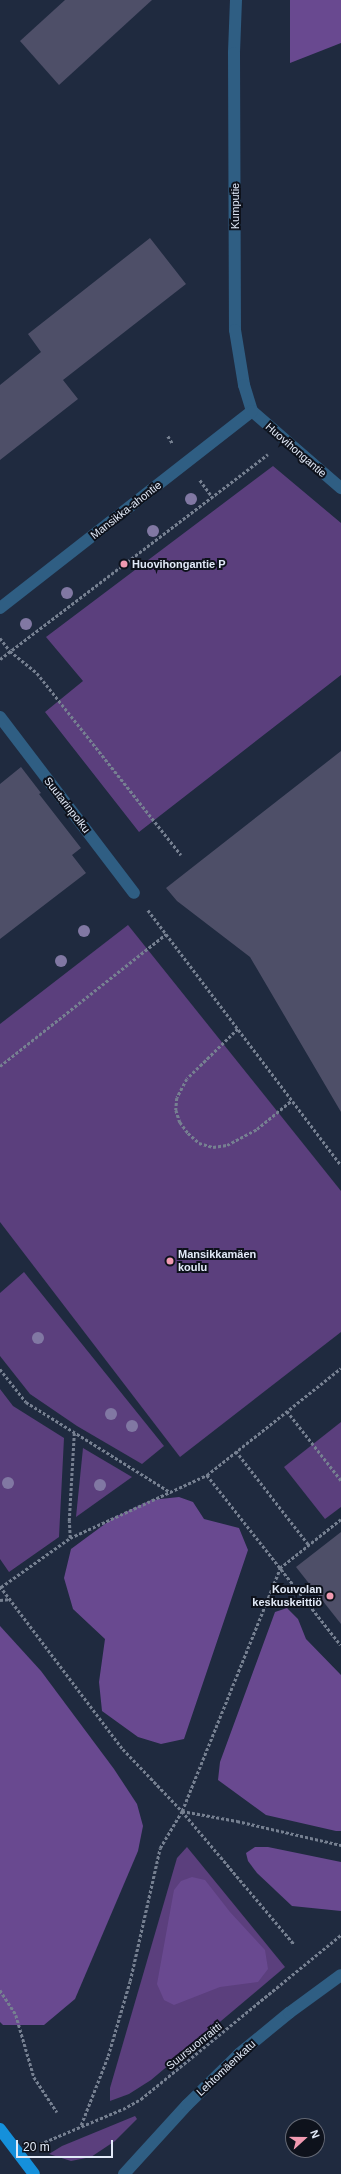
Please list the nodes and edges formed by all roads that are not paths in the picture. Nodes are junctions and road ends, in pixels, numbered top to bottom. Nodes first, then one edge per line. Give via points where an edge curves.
1 (236, 0) edge
2 (252, 411) junction
3 (341, 488) edge
4 (0, 608) edge
5 (0, 717) edge
6 (134, 892) road end
7 (341, 1975) edge
8 (0, 2129) edge
9 (34, 2174) edge
10 (124, 2174) edge

1 - 2 street, Kumputie via 235,330 244,385
2 - 3 street, Huovihongantie
2 - 4 street, Mansikka-ahontie
5 - 6 street, Suutarinpolku
7 - 10 street, Lehtomäenkatu via 239,2054 187,2104
8 - 9 main road

